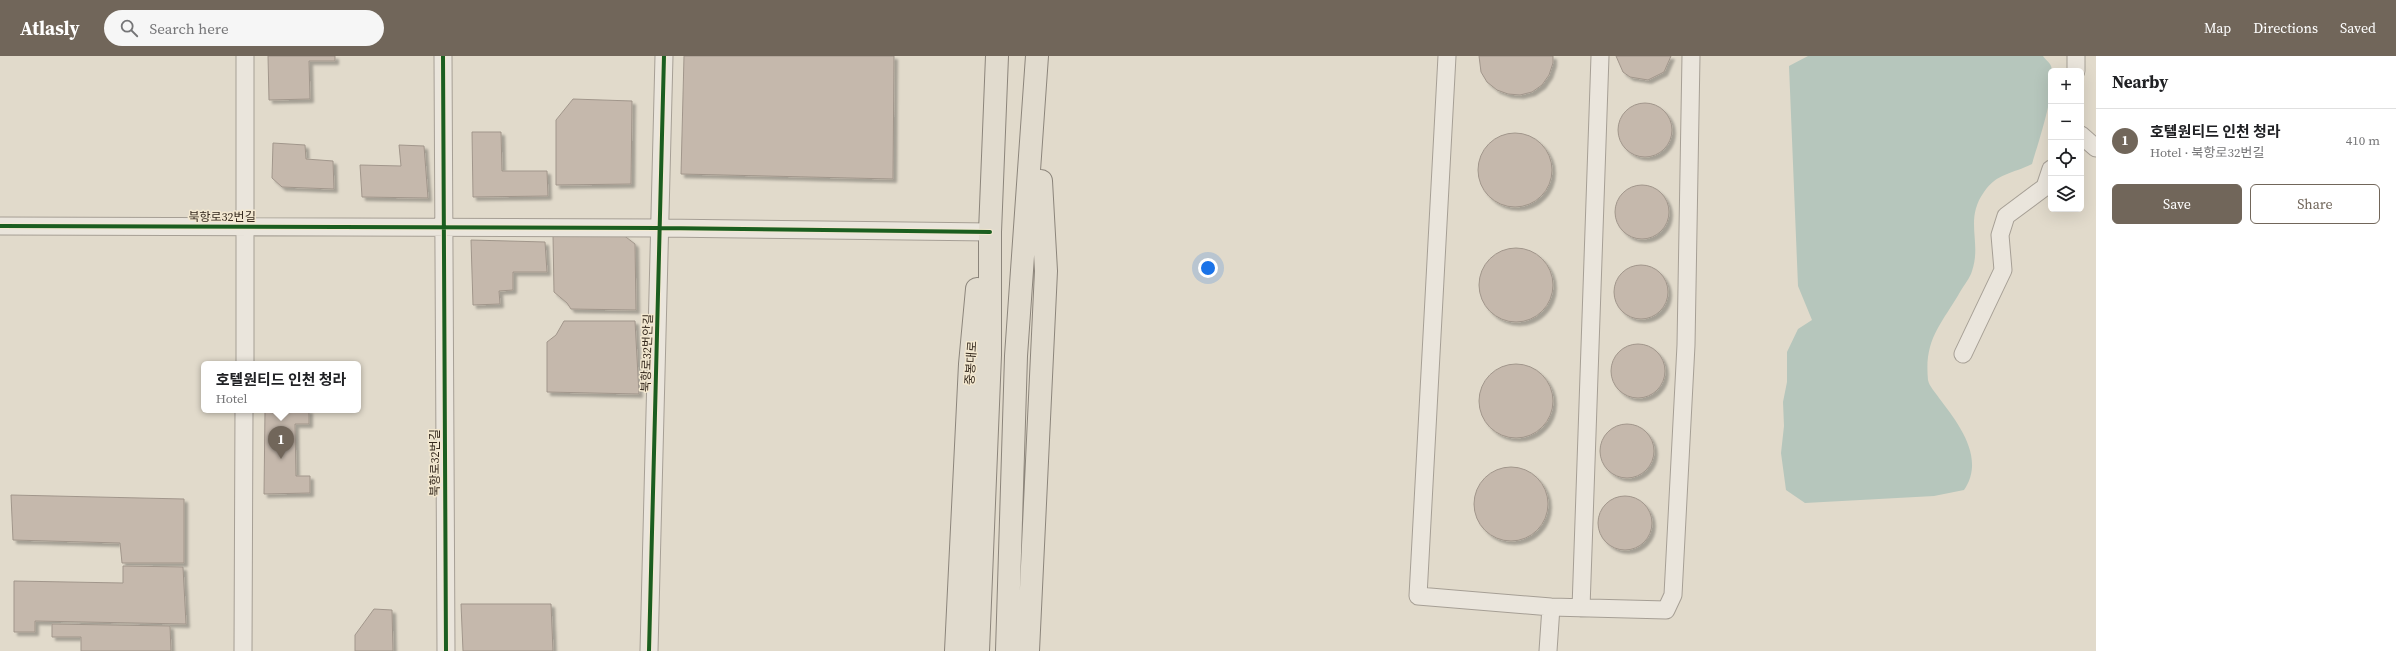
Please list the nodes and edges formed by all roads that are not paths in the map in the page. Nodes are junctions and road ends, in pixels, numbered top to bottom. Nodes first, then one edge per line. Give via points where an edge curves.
1 (245, 56) edge
2 (443, 56) edge
3 (664, 56) edge
4 (1037, 56) edge
5 (1447, 56) edge
6 (1600, 56) edge
7 (1691, 56) edge
8 (2076, 56) edge
9 (997, 65) edge
10 (2076, 68) edge
11 (1036, 94) junction
12 (2084, 137) edge
13 (2096, 148) edge
14 (2049, 176) edge
15 (0, 226) edge
16 (245, 227) junction
17 (444, 228) junction
18 (660, 228) junction
19 (986, 232) junction
20 (1963, 354) dead end
21 (244, 361) edge
22 (244, 413) edge
23 (1551, 607) junction
24 (1581, 608) junction
25 (244, 651) edge
26 (446, 651) edge
27 (648, 651) edge
28 (956, 651) edge
29 (978, 651) edge
30 (1006, 651) edge
31 (1028, 651) edge
32 (1548, 651) edge

1 - 16 street, 북항로32번길
2 - 17 street, 북항로32번길
3 - 18 street, 북항로32번안길
4 - 11 main road
5 - 23 street via 1418,596
6 - 24 street
7 - 24 street via 1686,345 1673,595 1666,610
8 - 10 street
9 - 19 main road, 중봉대로
11 - 30 main road via 1016,356
11 - 31 main road via 1046,271
12 - 13 street
14 - 20 street via 2046,187 2006,216 2000,235 2003,270
15 - 16 street, 북항로32번길
16 - 17 street, 북항로32번길
16 - 21 street, 북항로32번길
17 - 18 street, 북항로32번길
17 - 26 street, 북항로32번길
18 - 19 street, 북항로32번길
18 - 27 street, 북항로32번안길
19 - 28 main road, 중봉대로 via 970,364
19 - 29 main road, 중봉대로 via 990,355
22 - 25 street
23 - 24 street
23 - 32 street

